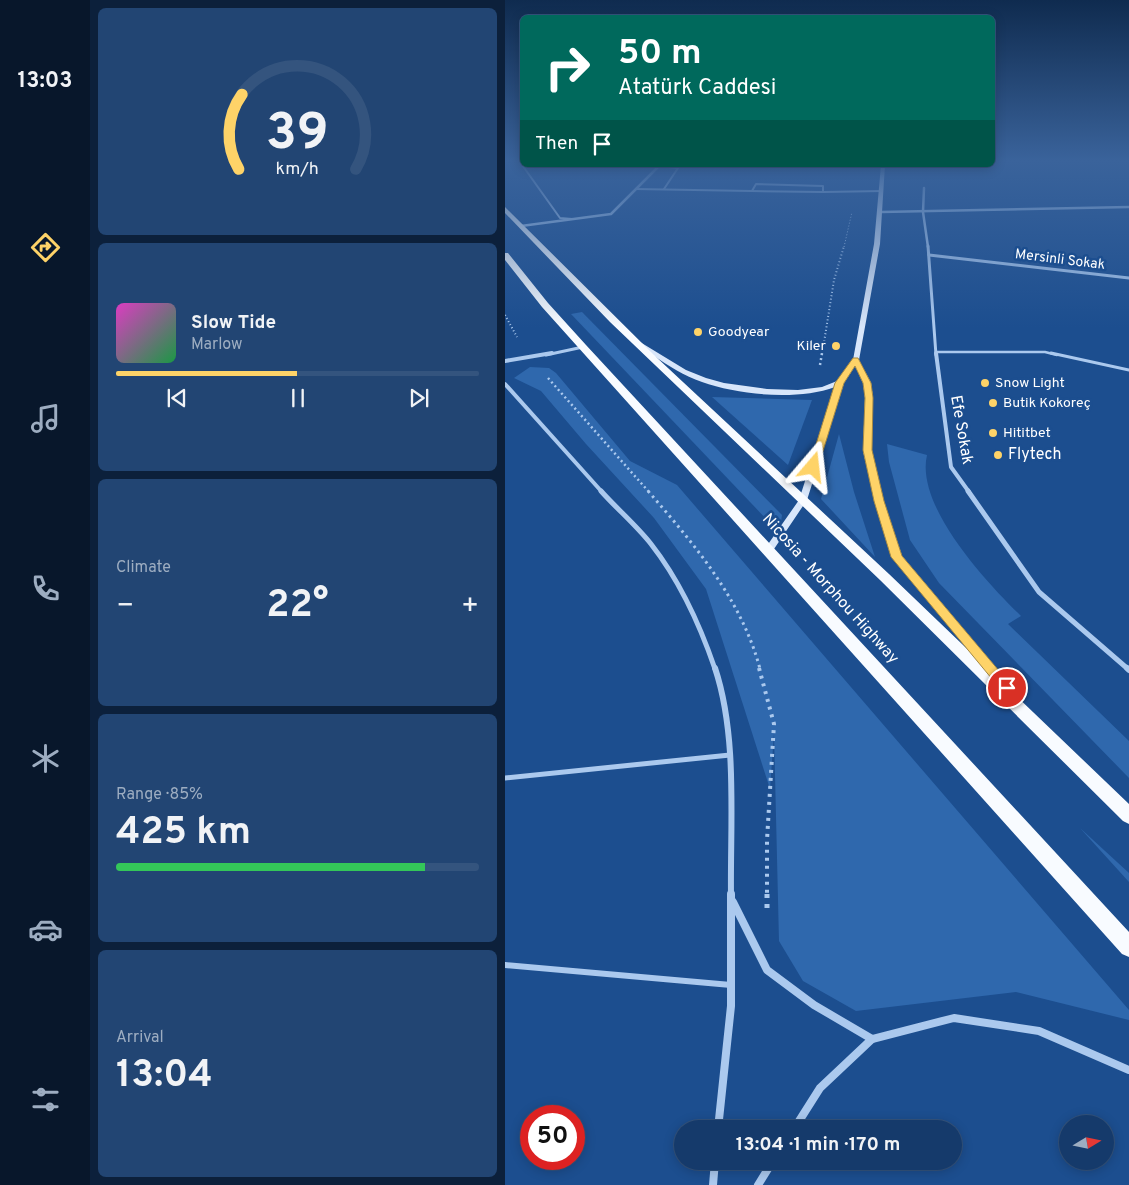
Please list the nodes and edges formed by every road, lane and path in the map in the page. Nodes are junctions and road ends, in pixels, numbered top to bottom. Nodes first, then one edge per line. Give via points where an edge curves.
1 (513, 217) edge
2 (560, 217) edge
3 (587, 217) edge
4 (851, 217) edge
5 (880, 217) edge
6 (924, 217) edge
7 (574, 219) junction
8 (521, 226) junction
9 (505, 255) edge
10 (929, 255) junction
11 (1129, 278) edge
12 (631, 339) junction
13 (583, 348) junction
14 (936, 352) junction
15 (856, 360) junction
16 (505, 361) edge
17 (818, 369) dead end
18 (1129, 370) edge
19 (839, 383) junction
20 (505, 384) edge
21 (803, 500) junction
22 (769, 550) junction
23 (1129, 670) edge
24 (1044, 732) junction
25 (731, 755) junction
26 (505, 778) edge
27 (1129, 816) edge
28 (732, 900) junction
29 (1129, 947) edge
30 (505, 965) edge
31 (731, 985) junction
32 (872, 1039) junction
33 (1129, 1070) edge
34 (719, 1120) edge
35 (800, 1120) edge
36 (714, 1170) edge
37 (767, 1170) edge
38 (713, 1185) edge
39 (758, 1185) edge

1 - 8 highway
2 - 7 lane
3 - 7 street
4 - 17 path via 834,280
5 - 15 main road
6 - 10 street, Efe Sokak
7 - 8 street
8 - 12 highway
9 - 13 highway, Nicosia - Morphou Highway
10 - 11 street, Mersinli Sokak
10 - 14 street, Efe Sokak
12 - 19 main road via 684,371 713,383 786,391 820,390
12 - 21 highway
13 - 16 street
13 - 22 highway, Nicosia - Morphou Highway
14 - 18 lane via 1045,352
14 - 23 street, Efe Sokak via 951,468 1039,592
15 - 19 main road
15 - 24 main road via 867,383 869,398 867,450 897,557
19 - 21 main road
20 - 25 street via 625,514 652,545 674,578 707,650 723,696
21 - 22 main road
21 - 24 highway
22 - 29 highway, Nicosia - Morphou Highway
24 - 27 highway
25 - 26 lane
25 - 28 street
28 - 31 street
28 - 32 street via 767,970 814,1005
30 - 31 lane
31 - 34 street
32 - 33 street via 953,1018 1039,1031
32 - 35 street via 820,1088
36 - 38 street
37 - 39 street

